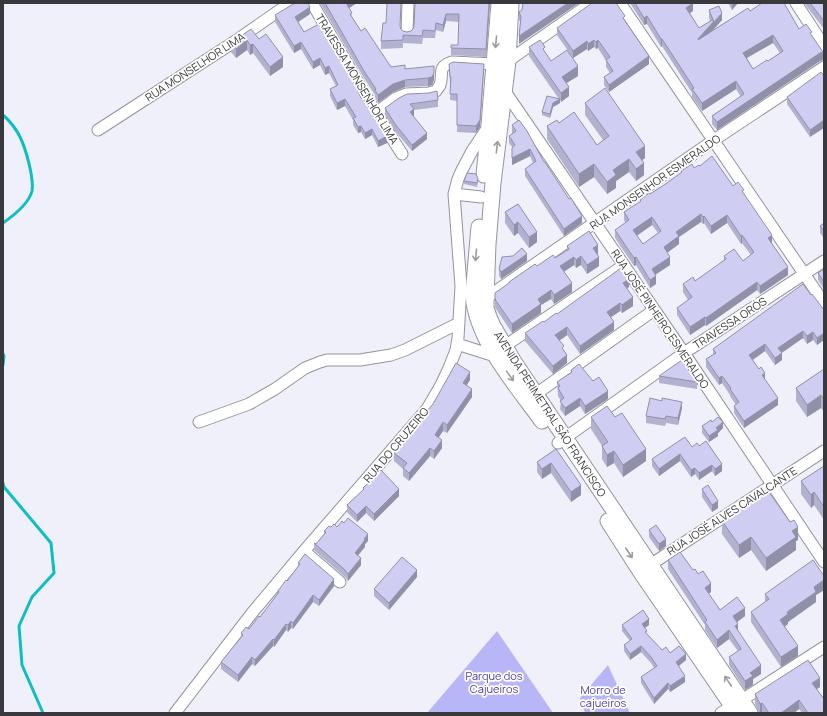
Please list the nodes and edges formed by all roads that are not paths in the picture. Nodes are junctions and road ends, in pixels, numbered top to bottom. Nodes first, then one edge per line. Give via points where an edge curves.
1 (290, 3) edge
2 (312, 3) edge
3 (408, 3) edge
4 (499, 3) edge
5 (511, 3) edge
6 (590, 3) edge
7 (620, 3) edge
8 (796, 3) edge
9 (406, 32) edge
10 (824, 46) edge
11 (501, 62) junction
12 (824, 68) edge
13 (498, 85) junction
14 (376, 113) junction
15 (489, 125) junction
16 (98, 130) dead end
17 (714, 140) junction
18 (402, 154) dead end
19 (454, 194) junction
20 (481, 197) junction
21 (595, 223) junction
22 (824, 261) edge
23 (624, 265) junction
24 (805, 274) junction
25 (486, 298) junction
26 (824, 303) edge
27 (654, 310) junction
28 (459, 322) junction
29 (457, 344) junction
30 (500, 351) junction
31 (684, 353) junction
32 (536, 394) junction
33 (199, 422) dead end
34 (561, 440) junction
35 (824, 451) edge
36 (772, 485) junction
37 (304, 551) junction
38 (824, 562) edge
39 (645, 568) junction
40 (340, 582) dead end
41 (824, 647) edge
42 (733, 708) edge
43 (175, 713) edge
44 (750, 713) edge

1 - 16 street, RUA MONSELHOR LIMA
2 - 14 street, TRAVESSA MONSENHOR LIMA
3 - 9 street
4 -> 11 main road, AVENIDA PERIMETRAL SÃO FRANCISCO
5 - 11 main road, AVENIDA PERIMETRAL SÃO FRANCISCO
6 - 11 street
7 - 17 street
8 - 10 street
11 - 13 main road, AVENIDA PERIMETRAL SÃO FRANCISCO
11 - 14 street via 452,62 444,66 436,91 406,94
12 - 17 street, RUA MONSENHOR ESMERALDO
13 - 15 main road, AVENIDA PERIMETRAL SÃO FRANCISCO
13 - 21 street, RUA JOSÉ PINHEIRO ESMERALDO
25 -> 13 main road, AVENIDA PERIMETRAL SÃO FRANCISCO
14 - 18 street, TRAVESSA MONSENHOR LIMA
15 - 19 street, RUA DO CRUZEIRO via 462,170
15 - 20 main road, AVENIDA PERIMETRAL SÃO FRANCISCO
17 - 21 street, RUA MONSENHOR ESMERALDO
17 - 24 street
19 - 20 street
19 - 28 street, RUA DO CRUZEIRO via 460,286
20 -> 30 main road, AVENIDA PERIMETRAL SÃO FRANCISCO via 473,300 478,322
21 - 23 street, RUA JOSÉ PINHEIRO ESMERALDO
21 - 25 street, RUA MONSENHOR ESMERALDO
22 - 24 street, TRAVESSA ORÓS
23 - 27 street, RUA JOSÉ PINHEIRO ESMERALDO
23 - 30 street
24 - 26 street
24 - 31 street, TRAVESSA ORÓS
25 - 30 main road, AVENIDA PERIMETRAL SÃO FRANCISCO via 486,308
27 - 31 street, RUA JOSÉ PINHEIRO ESMERALDO
27 - 32 street
28 - 29 street, RUA DO CRUZEIRO
28 - 33 street via 391,355 320,362 249,404
29 - 30 street
29 - 37 street, RUA DO CRUZEIRO via 449,368 427,409
30 - 32 main road, AVENIDA PERIMETRAL SÃO FRANCISCO via 514,362
30 -> 34 main road, AVENIDA PERIMETRAL SÃO FRANCISCO
31 - 34 street, TRAVESSA ORÓS
31 - 36 street, RUA JOSÉ PINHEIRO ESMERALDO
32 - 34 main road, AVENIDA PERIMETRAL SÃO FRANCISCO
34 - 39 main road, AVENIDA PERIMETRAL SÃO FRANCISCO
35 - 36 street, RUA JOSÉ ALVES CAVALCANTE
36 - 38 street, RUA JOSÉ PINHEIRO ESMERALDO
36 - 39 street, RUA JOSÉ ALVES CAVALCANTE
37 - 40 street
37 - 43 street, RUA DO CRUZEIRO
39 - 42 main road, AVENIDA PERIMETRAL SÃO FRANCISCO
41 - 42 street
42 - 44 main road, AVENIDA PERIMETRAL SÃO FRANCISCO

